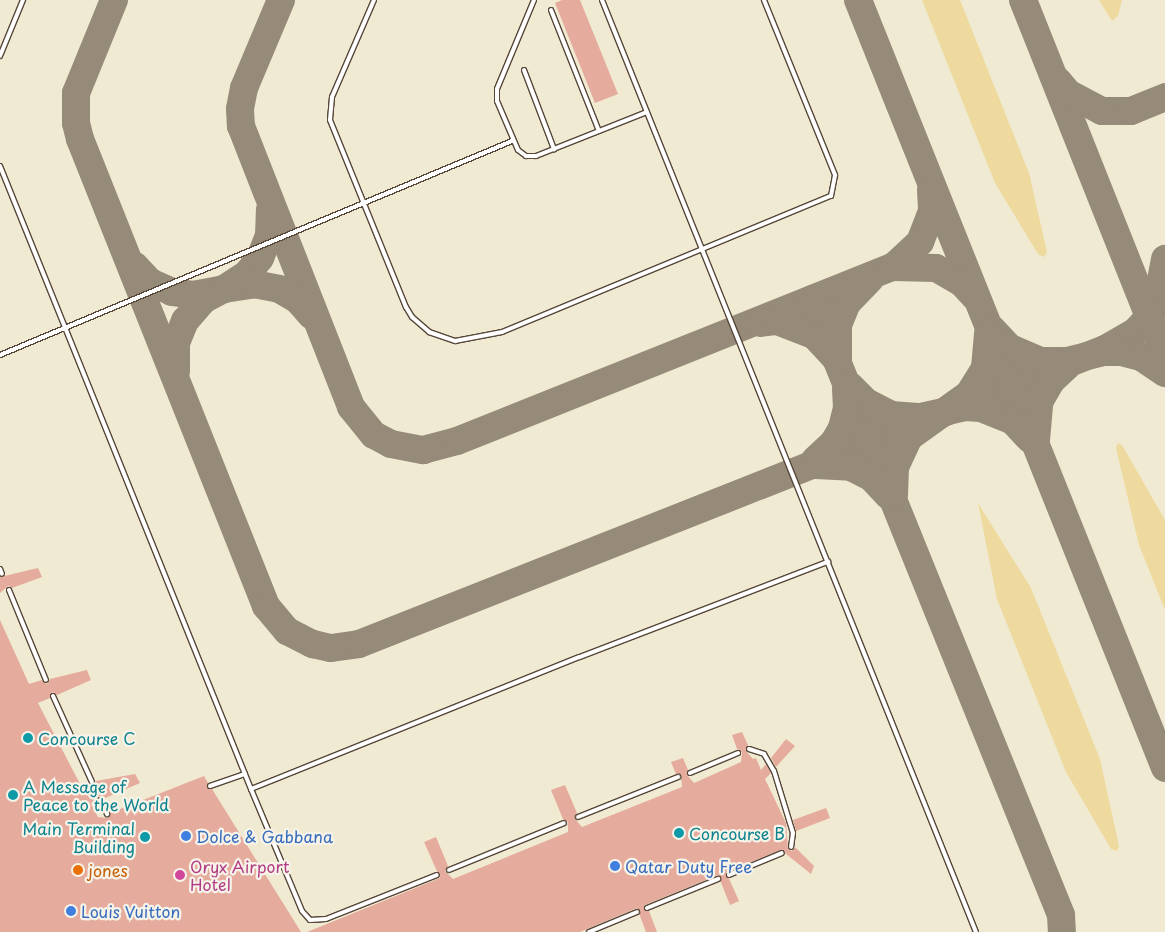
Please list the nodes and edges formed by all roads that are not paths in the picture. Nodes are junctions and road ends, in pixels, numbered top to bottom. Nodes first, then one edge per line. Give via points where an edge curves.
1 (23, 0) edge
2 (374, 0) edge
3 (534, 0) edge
4 (602, 0) edge
5 (764, 0) edge
6 (551, 10) dead end
7 (0, 56) edge
8 (524, 70) dead end
9 (648, 112) junction
10 (599, 131) junction
11 (512, 141) junction
12 (554, 149) junction
13 (0, 166) edge
14 (364, 203) junction
15 (703, 250) junction
16 (66, 328) junction
17 (0, 355) edge
18 (828, 562) junction
19 (0, 569) edge
20 (2, 574) dead end
21 (9, 590) dead end
22 (46, 680) dead end
23 (53, 696) dead end
24 (749, 748) dead end
25 (738, 753) dead end
26 (690, 772) dead end
27 (245, 774) junction
28 (678, 777) dead end
29 (92, 782) dead end
30 (210, 786) dead end
31 (251, 790) junction
32 (100, 800) dead end
33 (107, 814) dead end
34 (578, 818) dead end
35 (564, 823) dead end
36 (791, 847) dead end
37 (782, 853) dead end
38 (449, 870) dead end
39 (437, 875) dead end
40 (729, 875) dead end
41 (718, 879) dead end
42 (647, 908) dead end
43 (637, 912) dead end
44 (589, 932) edge
45 (976, 932) edge

1 - 7 lane
2 - 14 lane via 335,89 330,110 334,131
3 - 11 lane via 496,89 497,101
4 - 9 lane
5 - 15 lane via 835,176 834,189 825,201
6 - 10 lane
8 - 12 lane
9 - 10 lane
9 - 15 lane
10 - 12 lane
11 - 12 lane via 526,156
11 - 14 lane
13 - 16 lane
14 - 15 lane via 412,317 437,336 455,341 502,332
14 - 16 lane
15 - 18 lane
16 - 17 lane
16 - 27 lane
18 - 31 lane
18 - 45 lane
19 - 20 lane
21 - 22 lane
23 - 29 lane
24 - 36 lane via 764,754 774,770 793,833
25 - 26 lane
27 - 30 lane
27 - 31 lane
28 - 34 lane
31 - 39 lane via 302,912 310,920 326,919
32 - 33 lane
35 - 38 lane
37 - 40 lane
41 - 42 lane
43 - 44 lane

